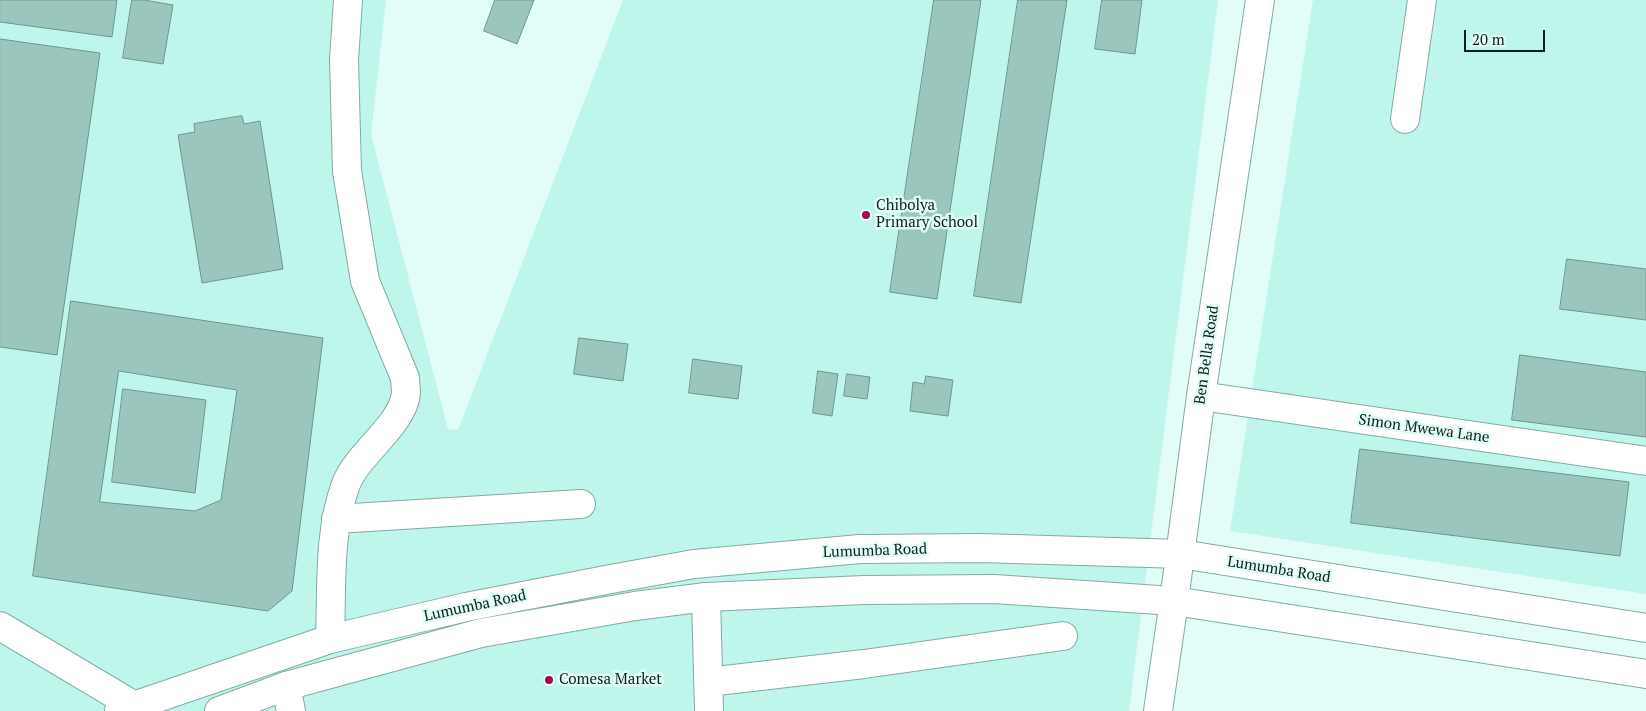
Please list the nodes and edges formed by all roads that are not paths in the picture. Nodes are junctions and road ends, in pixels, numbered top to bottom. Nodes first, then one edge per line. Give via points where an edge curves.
1 (348, 0) edge
2 (1260, 0) edge
3 (1422, 0) edge
4 (1405, 118) dead end
5 (1201, 396) junction
6 (1646, 461) edge
7 (581, 504) dead end
8 (336, 519) junction
9 (1181, 554) junction
10 (706, 597) junction
11 (1174, 601) junction
12 (0, 626) edge
13 (1646, 628) edge
14 (1063, 636) dead end
15 (330, 639) junction
16 (1646, 674) edge
17 (708, 682) junction
18 (289, 699) edge
19 (126, 708) edge
20 (219, 711) edge
21 (709, 711) edge
22 (1158, 711) edge

1 - 8 main road via 344,60 348,171 365,282 405,378 406,393 395,420 356,464 346,483
2 - 5 main road, Ben Bella Road
3 - 4 main road
5 - 6 main road, Simon Mwewa Lane
5 - 9 main road, Ben Bella Road
7 - 8 main road
8 - 15 main road
9 - 11 main road, Ben Bella Road
9 - 13 main road, Lumumba Road
9 - 15 main road, Lumumba Road via 981,548 860,549 694,564 466,607
10 - 11 main road, Lumumba Road via 864,590 994,589
10 - 17 main road
10 - 18 main road, Lumumba Road via 480,633
11 - 16 main road, Lumumba Road
11 - 22 main road, Ben Bella Road
12 - 19 main road
14 - 17 main road
15 - 19 main road, Lumumba Road
17 - 21 main road
18 - 20 main road, Lumumba Road

